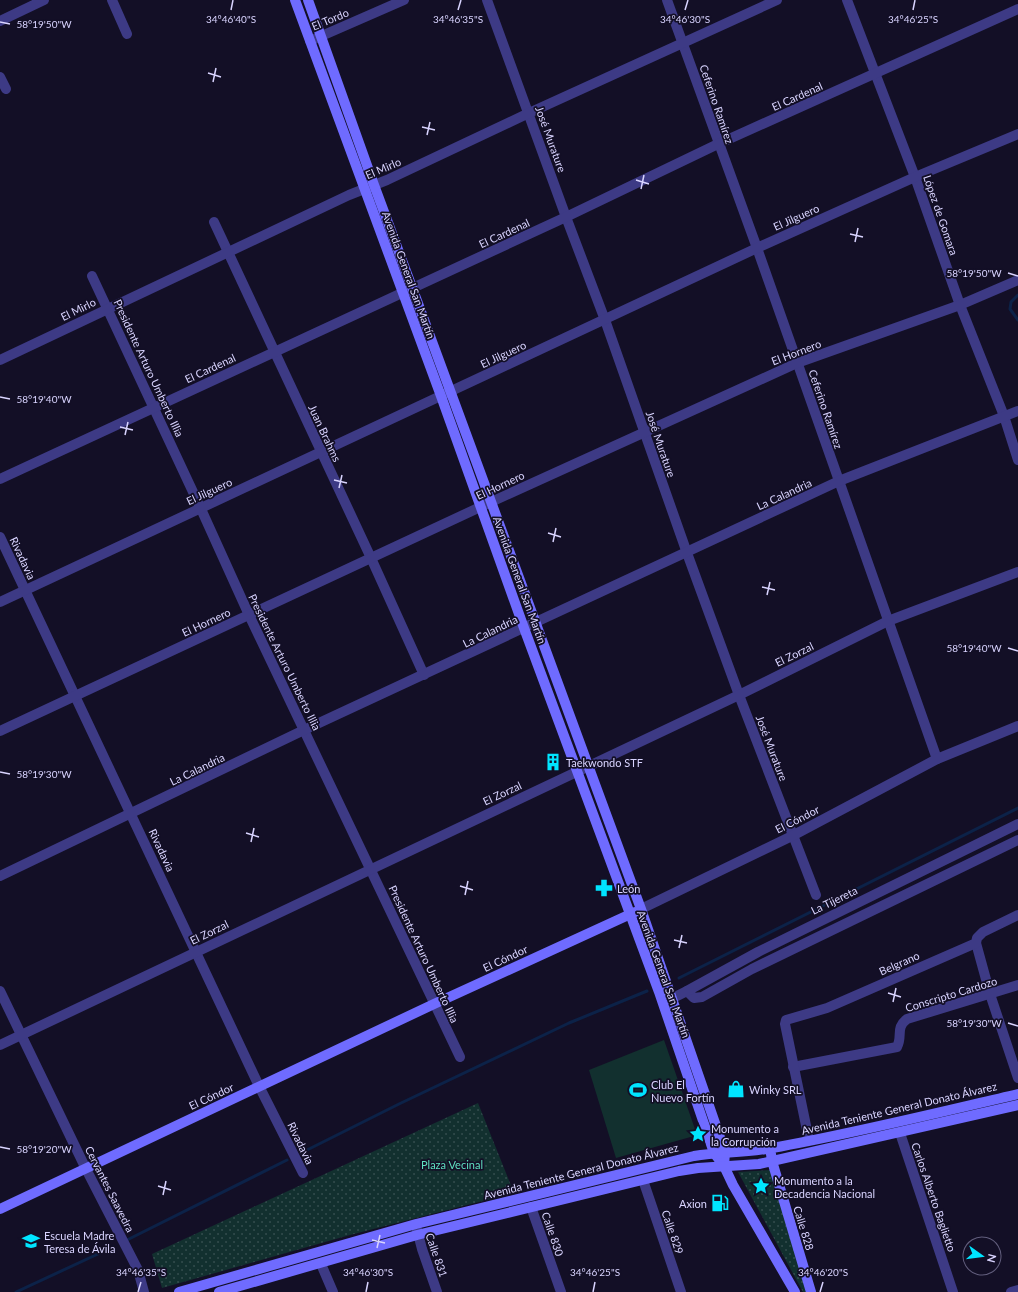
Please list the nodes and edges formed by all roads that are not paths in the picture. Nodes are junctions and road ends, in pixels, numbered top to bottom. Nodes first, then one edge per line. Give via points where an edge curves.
1 (44, 0) edge
2 (112, 0) edge
3 (295, 0) edge
4 (308, 0) edge
5 (404, 0) edge
6 (487, 0) edge
7 (667, 0) edge
8 (777, 0) edge
9 (847, 0) edge
10 (1018, 9) edge
11 (0, 21) edge
12 (127, 34) dead end
13 (320, 37) junction
14 (310, 41) junction
15 (683, 43) junction
16 (875, 74) junction
17 (0, 77) edge
18 (6, 89) dead end
19 (529, 113) junction
20 (348, 129) junction
21 (1018, 134) edge
22 (718, 144) junction
23 (915, 177) junction
24 (369, 187) junction
25 (566, 217) junction
26 (214, 222) dead end
27 (757, 248) junction
28 (228, 251) junction
29 (92, 276) dead end
30 (1018, 280) edge
31 (413, 288) junction
32 (402, 293) junction
33 (960, 305) junction
34 (108, 308) junction
35 (606, 320) junction
36 (274, 352) junction
37 (0, 360) edge
38 (797, 362) junction
39 (446, 394) junction
40 (154, 407) junction
41 (1018, 411) edge
42 (1004, 416) junction
43 (644, 433) junction
44 (321, 452) junction
45 (1018, 460) edge
46 (0, 479) edge
47 (839, 482) junction
48 (491, 502) junction
49 (481, 507) junction
50 (201, 509) junction
51 (0, 537) edge
52 (687, 552) junction
53 (371, 558) junction
54 (1018, 572) edge
55 (25, 590) junction
56 (0, 602) edge
57 (249, 615) junction
58 (888, 621) junction
59 (535, 622) junction
60 (524, 628) junction
61 (424, 675) junction
62 (739, 695) junction
63 (75, 696) junction
64 (1018, 726) edge
65 (304, 730) junction
66 (0, 731) edge
67 (937, 760) junction
68 (587, 766) junction
69 (577, 771) junction
70 (131, 813) junction
71 (1018, 824) edge
72 (792, 836) junction
73 (1018, 840) edge
74 (370, 868) junction
75 (0, 876) edge
76 (816, 895) dead end
77 (851, 905) junction
78 (641, 910) junction
79 (630, 914) junction
80 (1018, 915) edge
81 (856, 919) junction
82 (976, 943) junction
83 (197, 952) junction
84 (753, 955) junction
85 (765, 963) junction
86 (1018, 985) edge
87 (0, 991) edge
88 (687, 992) junction
89 (990, 994) junction
90 (673, 998) junction
91 (662, 1003) junction
92 (434, 1004) junction
93 (20, 1035) junction
94 (0, 1045) edge
95 (460, 1057) dead end
96 (793, 1067) junction
97 (1018, 1078) edge
98 (259, 1086) junction
99 (1018, 1094) edge
100 (1018, 1106) edge
101 (900, 1133) junction
102 (809, 1140) junction
103 (771, 1148) junction
104 (726, 1152) junction
105 (714, 1153) junction
106 (772, 1161) junction
107 (724, 1166) junction
108 (86, 1168) junction
109 (303, 1174) dead end
110 (643, 1180) junction
111 (531, 1207) junction
112 (0, 1209) edge
113 (416, 1224) junction
114 (417, 1235) junction
115 (321, 1264) junction
116 (217, 1289) edge
117 (1018, 1290) edge
118 (144, 1292) edge
119 (179, 1292) edge
120 (333, 1292) edge
121 (437, 1292) edge
122 (561, 1292) edge
123 (681, 1292) edge
124 (795, 1292) edge
125 (811, 1292) edge
126 (953, 1292) edge
127 (1011, 1292) edge

1 - 11 street
2 - 12 street
3 - 14 main road, Avenida General San Martín
4 - 13 main road, Avenida General San Martín
5 - 13 street, El Tordo
6 - 19 street, José Murature
7 - 15 street, Ceferino Ramírez
8 - 15 street, El Mirlo
9 - 16 street, López de Gomara
10 - 16 street, El Cardenal
13 - 14 street, El Tordo
13 - 20 main road, Avenida General San Martín
14 - 20 main road, Avenida General San Martín
15 - 19 street, El Mirlo
15 - 22 street, Ceferino Ramírez
16 - 22 street, El Cardenal
16 - 23 street, López de Gomara
17 - 18 street
19 - 24 street, El Mirlo
19 - 25 street, José Murature
20 - 24 main road, Avenida General San Martín
21 - 23 street, El Jilguero
22 - 25 street, El Cardenal
22 - 27 street, Ceferino Ramírez
23 - 27 street, El Jilguero
23 - 33 street, López de Gomara
24 - 28 street, El Mirlo
24 - 31 main road, Avenida General San Martín
24 - 32 main road, Avenida General San Martín
25 - 31 street, El Cardenal
25 - 35 street, José Murature
26 - 28 street, Juan Brahms
27 - 35 street, El Jilguero
27 - 38 street, Ceferino Ramírez
28 - 34 street, El Mirlo
28 - 36 street, Juan Brahms
29 - 34 street, Presidente Arturo Umberto Illia
30 - 33 street, El Hornero
31 - 32 street, El Cardenal
31 - 39 main road, Avenida General San Martín
32 - 36 street, El Cardenal
32 - 39 main road, Avenida General San Martín
33 - 38 street, El Hornero
33 - 42 street, López de Gomara
34 - 37 street, El Mirlo
34 - 40 street, Presidente Arturo Umberto Illia
35 - 39 street, El Jilguero
35 - 43 street, José Murature
36 - 40 street, El Cardenal
36 - 44 street, Juan Brahms
38 - 43 street, El Hornero
38 - 47 street, Ceferino Ramírez
39 - 44 street, El Jilguero
39 - 48 main road, Avenida General San Martín
39 - 49 main road, Avenida General San Martín
40 - 46 street, El Cardenal
40 - 50 street, Presidente Arturo Umberto Illia
41 - 42 street, La Calandria
42 - 45 street, López de Gomara
42 - 47 street, La Calandria
43 - 48 street, El Hornero
43 - 52 street, José Murature
44 - 50 street, El Jilguero
44 - 53 street, Juan Brahms
47 - 52 street, La Calandria
47 - 58 street, Ceferino Ramírez
48 - 49 street, El Hornero
48 - 59 main road, Avenida General San Martín
49 - 53 street, El Hornero
49 - 60 main road, Avenida General San Martín
50 - 55 street, El Jilguero
50 - 57 street, Presidente Arturo Umberto Illia
51 - 55 street, Rivadavia
52 - 59 street, La Calandria
52 - 62 street, José Murature
53 - 57 street, El Hornero
53 - 61 street, Juan Brahms
54 - 58 street, El Zorzal
55 - 56 street, El Jilguero
55 - 63 street, Rivadavia
57 - 63 street, El Hornero
57 - 65 street, Presidente Arturo Umberto Illia
58 - 62 street, El Zorzal
58 - 67 street, Ceferino Ramírez
59 - 60 street, La Calandria
59 - 68 main road, Avenida General San Martín
60 - 61 street, La Calandria
60 - 69 main road, Avenida General San Martín
61 - 65 street, La Calandria
62 - 68 street, El Zorzal
62 - 72 street, José Murature
63 - 66 street, El Hornero
63 - 70 street, Rivadavia
64 - 67 street, El Cóndor
65 - 70 street, La Calandria
65 - 74 street, Presidente Arturo Umberto Illia
67 - 72 street, El Cóndor
68 - 69 street, El Zorzal
68 - 78 main road, Avenida General San Martín
69 - 74 street, El Zorzal
69 - 79 main road, Avenida General San Martín
70 - 75 street, La Calandria
70 - 83 street, Rivadavia
71 - 77 street, La Tijereta
72 - 76 street, José Murature
72 - 78 street, El Cóndor
73 - 81 street
74 - 83 street, El Zorzal
74 - 92 street, Presidente Arturo Umberto Illia
77 - 81 street
77 - 84 street, La Tijereta
78 - 79 main road, El Cóndor
78 - 90 main road, Avenida General San Martín
79 - 91 main road, Avenida General San Martín
79 - 92 main road, El Cóndor
80 - 82 street, Belgrano via 983,932
81 - 85 street
82 - 89 street
82 - 96 street, Belgrano via 827,1008 786,1020
83 - 93 street, El Zorzal
83 - 98 street, Rivadavia
84 - 85 street
84 - 88 street, La Tijereta
85 - 88 street via 702,997 694,998
86 - 89 street, Conscripto Cardozo
87 - 93 street, Cervantes Saavedra
88 - 90 street, La Tijereta
89 - 96 street, Conscripto Cardozo via 907,1019 900,1026 897,1046
89 - 97 street
90 - 91 street, La Tijereta
90 - 104 main road, Avenida General San Martín
91 - 105 main road, Avenida General San Martín
92 - 95 street, Presidente Arturo Umberto Illia
92 - 98 main road, El Cóndor
93 - 94 street, El Zorzal
93 - 108 street, Cervantes Saavedra
96 - 102 street
98 - 108 main road, El Cóndor
98 - 109 street, Rivadavia
99 - 102 main road, Avenida Teniente General Donato Álvarez
100 - 101 main road, Avenida Teniente General Donato Álvarez
101 - 106 main road, Avenida Teniente General Donato Álvarez
101 - 126 street, Carlos Alberto Baglietto
102 - 103 main road, Avenida Teniente General Donato Álvarez
103 - 104 main road, Avenida Teniente General Donato Álvarez
103 - 106 main road, Calle 828
104 - 105 main road, Avenida Teniente General Donato Álvarez
104 - 107 main road, Avenida General San Martín
105 - 107 main road, Avenida General San Martín
105 - 113 main road, Avenida Teniente General Donato Álvarez
106 - 107 main road, Avenida Teniente General Donato Álvarez via 753,1165
106 - 125 main road, Calle 828
107 - 110 main road, Avenida Teniente General Donato Álvarez via 679,1171
107 - 124 main road, Avenida General San Martín
108 - 112 main road, El Cóndor
108 - 118 street, Cervantes Saavedra via 138,1270
110 - 111 main road, Avenida Teniente General Donato Álvarez
110 - 123 street, Calle 829
111 - 114 main road, Avenida Teniente General Donato Álvarez
111 - 122 street, Calle 830
113 - 114 street, Calle 831
113 - 116 main road, Avenida Teniente General Donato Álvarez
114 - 115 main road, Avenida Teniente General Donato Álvarez
114 - 121 street, Calle 831
115 - 116 main road, Avenida Teniente General Donato Álvarez
115 - 120 street
116 - 119 main road, Avenida Teniente General Donato Álvarez
117 - 127 street

